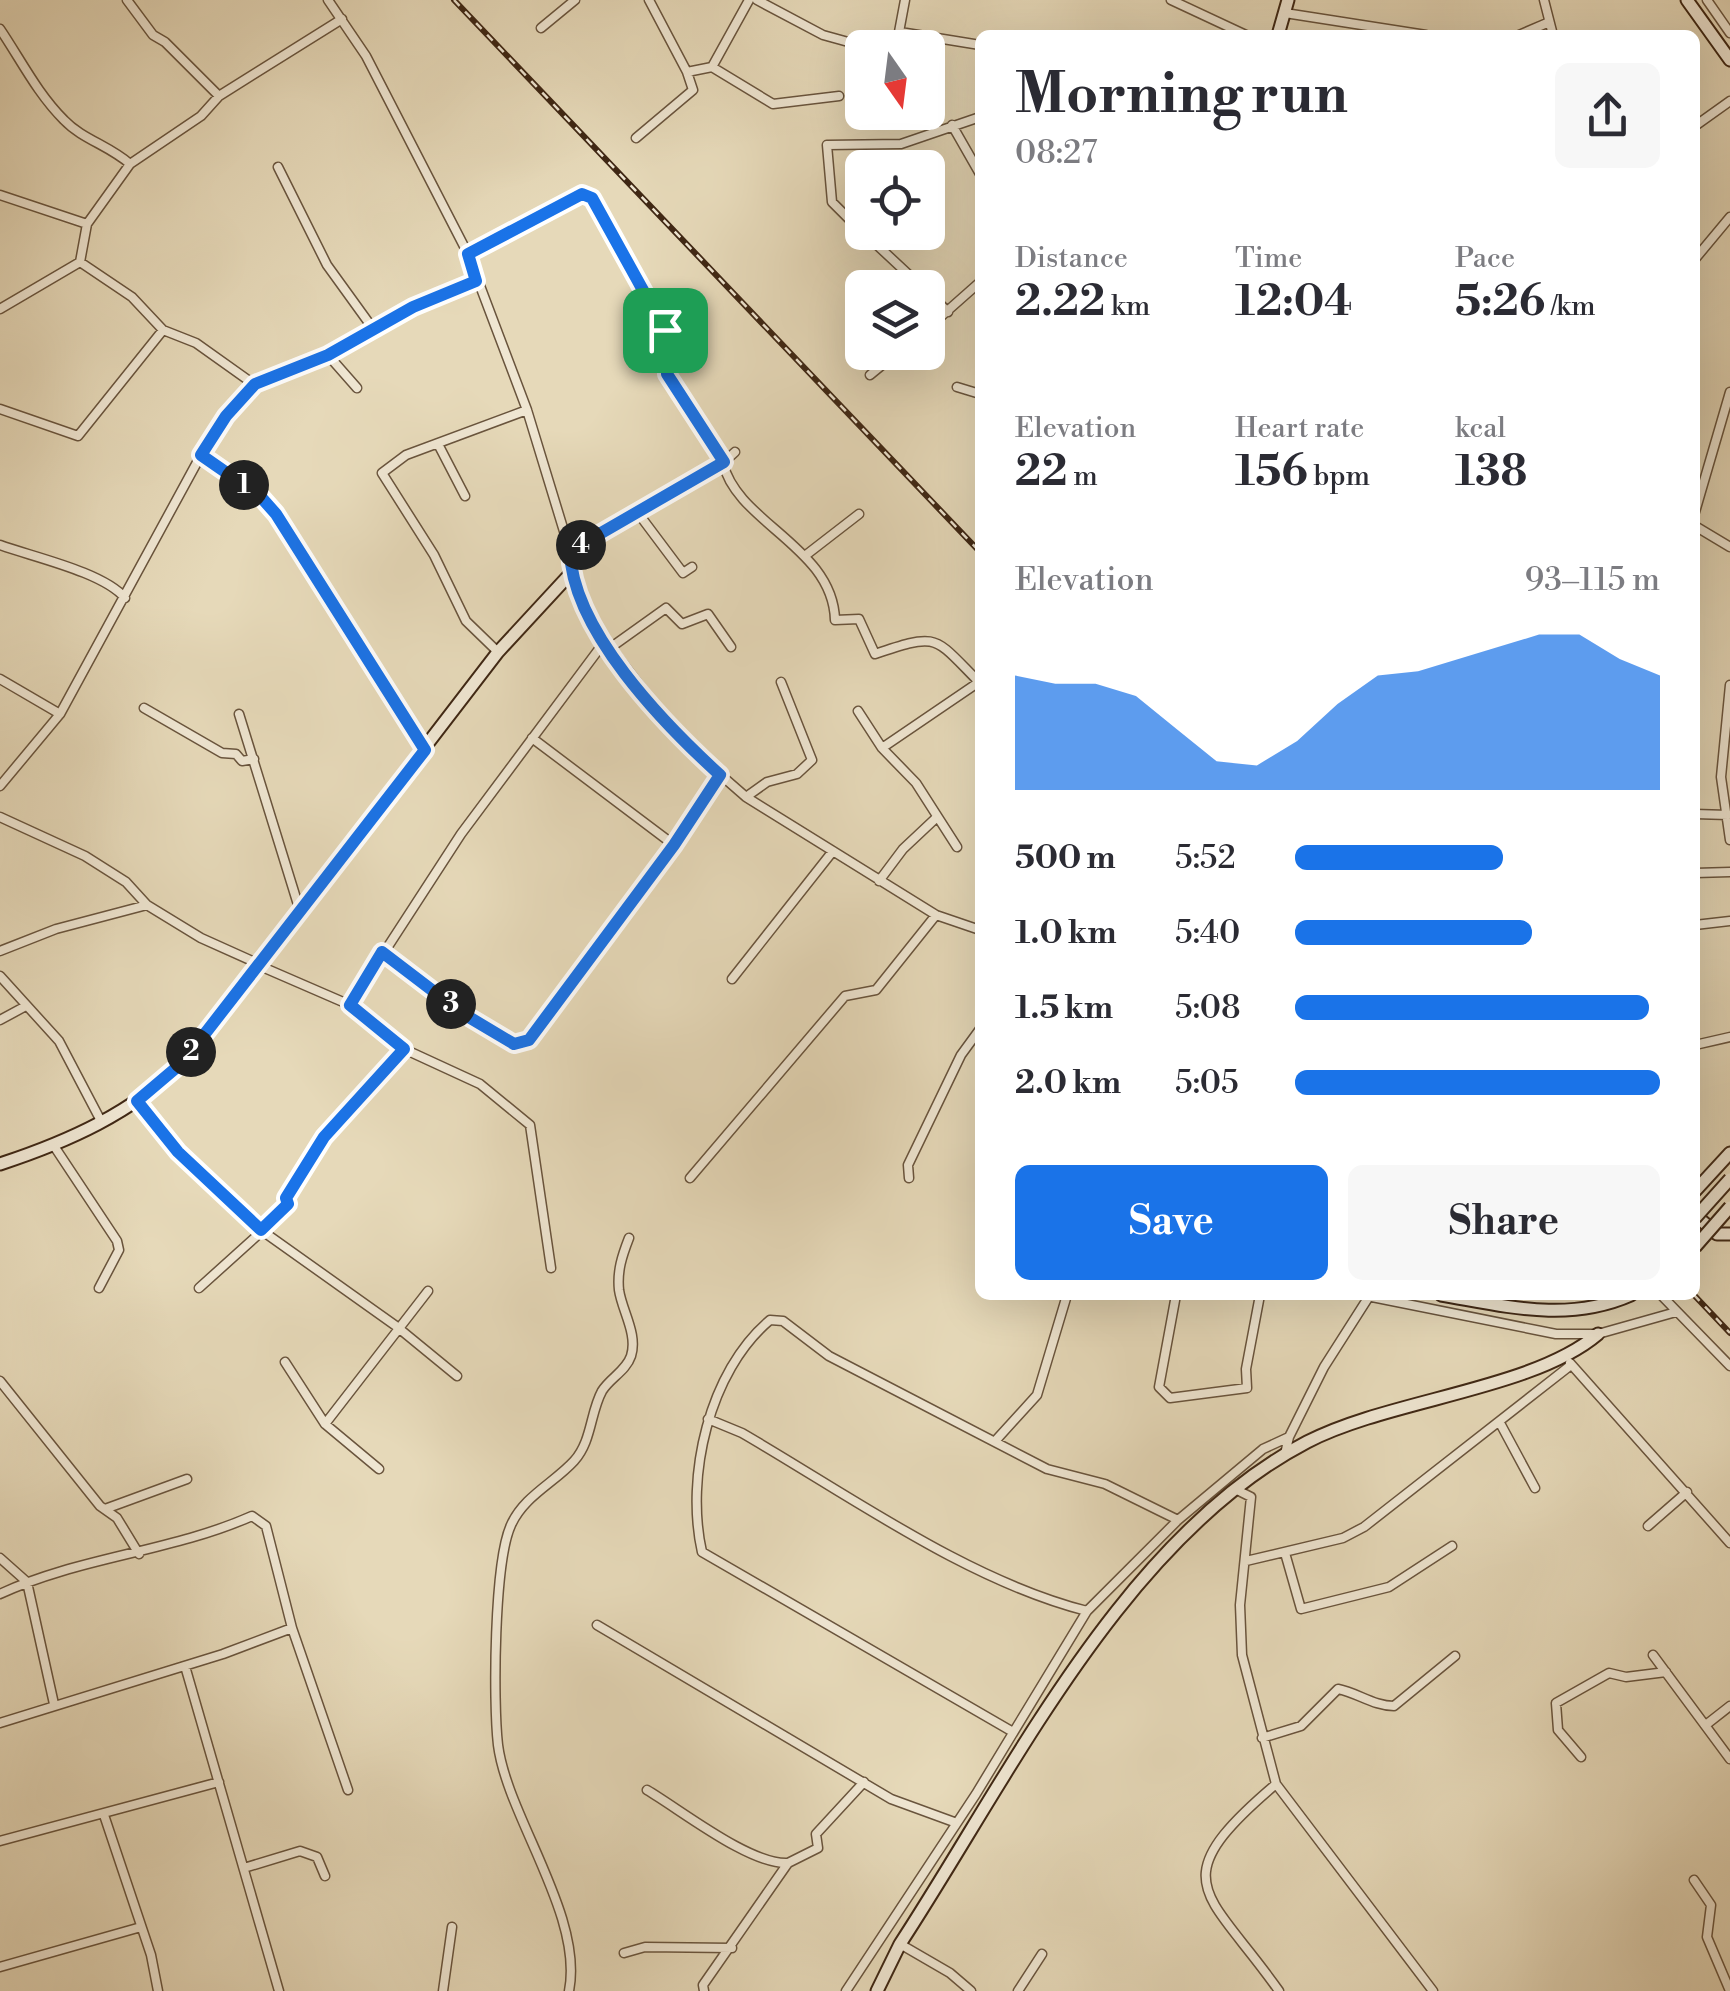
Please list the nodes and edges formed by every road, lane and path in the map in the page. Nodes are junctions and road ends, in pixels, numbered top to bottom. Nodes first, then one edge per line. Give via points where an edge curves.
1 (126, 0) edge
2 (328, 0) edge
3 (575, 0) edge
4 (650, 0) edge
5 (749, 0) edge
6 (757, 0) edge
7 (905, 0) edge
8 (1171, 0) edge
9 (1544, 0) edge
10 (1687, 0) edge
11 (1706, 0) edge
12 (1286, 7) edge
13 (342, 19) junction
14 (1548, 23) junction
15 (542, 28) dead end
16 (0, 29) edge
17 (900, 30) edge
18 (1235, 30) edge
19 (1401, 30) edge
20 (1531, 30) edge
21 (1551, 30) edge
22 (1730, 33) edge
23 (945, 39) edge
24 (845, 41) edge
25 (975, 44) edge
26 (1730, 60) edge
27 (712, 67) junction
28 (687, 72) junction
29 (220, 96) junction
30 (839, 96) dead end
31 (1730, 102) edge
32 (975, 118) edge
33 (1700, 123) edge
34 (952, 125) junction
35 (636, 138) dead end
36 (130, 164) junction
37 (975, 165) edge
38 (278, 167) dead end
39 (0, 195) edge
40 (845, 215) edge
41 (1730, 217) edge
42 (87, 224) junction
43 (883, 250) edge
44 (1700, 253) edge
45 (468, 254) junction
46 (80, 262) junction
47 (904, 270) edge
48 (476, 281) junction
49 (975, 287) edge
50 (0, 309) edge
51 (945, 309) edge
52 (948, 312) junction
53 (945, 314) edge
54 (163, 330) junction
55 (374, 330) junction
56 (328, 355) junction
57 (876, 370) edge
58 (870, 375) dead end
59 (255, 384) junction
60 (957, 387) dead end
61 (357, 388) dead end
62 (975, 392) edge
63 (1730, 392) edge
64 (0, 409) edge
65 (527, 410) junction
66 (438, 444) junction
67 (735, 452) dead end
68 (201, 455) junction
69 (724, 462) junction
70 (1700, 495) edge
71 (465, 496) dead end
72 (638, 514) junction
73 (860, 514) dead end
74 (1700, 529) edge
75 (0, 545) edge
76 (1730, 547) edge
77 (570, 551) junction
78 (806, 556) junction
79 (692, 567) dead end
80 (570, 573) junction
81 (125, 598) junction
82 (608, 645) junction
83 (732, 647) dead end
84 (498, 652) junction
85 (975, 678) edge
86 (0, 679) edge
87 (781, 682) dead end
88 (1730, 684) edge
89 (975, 686) edge
90 (144, 708) dead end
91 (858, 710) dead end
92 (60, 714) junction
93 (239, 714) dead end
94 (532, 738) junction
95 (882, 748) junction
96 (425, 750) junction
97 (254, 758) junction
98 (720, 775) junction
99 (0, 786) edge
100 (746, 798) junction
101 (1700, 814) edge
102 (1728, 815) edge
103 (0, 817) edge
104 (936, 818) junction
105 (1730, 840) edge
106 (674, 845) junction
107 (957, 847) dead end
108 (833, 851) junction
109 (1700, 872) edge
110 (1730, 872) edge
111 (879, 881) junction
112 (147, 905) junction
113 (300, 910) junction
114 (936, 915) junction
115 (1730, 921) edge
116 (1700, 924) edge
117 (975, 928) edge
118 (0, 951) edge
119 (382, 952) junction
120 (259, 965) junction
121 (0, 976) edge
122 (732, 979) dead end
123 (350, 1005) junction
124 (24, 1006) junction
125 (0, 1020) edge
126 (975, 1036) edge
127 (1730, 1037) edge
128 (1700, 1044) edge
129 (404, 1049) junction
130 (137, 1101) junction
131 (101, 1121) junction
132 (54, 1146) junction
133 (1730, 1152) edge
134 (0, 1164) edge
135 (690, 1178) dead end
136 (909, 1178) dead end
137 (1730, 1179) edge
138 (1700, 1185) edge
139 (1730, 1207) edge
140 (1700, 1211) edge
141 (1700, 1220) edge
142 (261, 1230) junction
143 (1728, 1231) edge
144 (629, 1238) dead end
145 (1700, 1241) edge
146 (552, 1268) dead end
147 (98, 1288) dead end
148 (199, 1288) dead end
149 (428, 1290) dead end
150 (1066, 1300) edge
151 (1175, 1300) edge
152 (1259, 1300) edge
153 (1363, 1300) edge
154 (1385, 1300) edge
155 (1469, 1300) edge
156 (1616, 1300) edge
157 (1665, 1300) edge
158 (1676, 1312) junction
159 (396, 1326) junction
160 (1598, 1334) junction
161 (1568, 1360) junction
162 (285, 1362) dead end
163 (1730, 1366) edge
164 (456, 1376) dead end
165 (2, 1387) edge
166 (708, 1419) junction
167 (1500, 1422) junction
168 (326, 1424) junction
169 (1289, 1437) junction
170 (997, 1439) junction
171 (1285, 1454) junction
172 (378, 1470) dead end
173 (187, 1479) dead end
174 (1535, 1488) dead end
175 (1237, 1490) junction
176 (1687, 1492) junction
177 (105, 1509) junction
178 (1178, 1520) junction
179 (1648, 1526) dead end
180 (1730, 1542) edge
181 (1452, 1546) dead end
182 (1285, 1553) junction
183 (139, 1554) junction
184 (0, 1558) edge
185 (1246, 1561) junction
186 (27, 1582) junction
187 (0, 1594) edge
188 (1088, 1611) junction
189 (597, 1626) dead end
190 (292, 1628) junction
191 (1653, 1655) dead end
192 (1455, 1656) dead end
193 (185, 1666) junction
194 (1666, 1672) junction
195 (54, 1704) junction
196 (1730, 1706) edge
197 (0, 1723) edge
198 (1707, 1724) junction
199 (1013, 1732) junction
200 (1262, 1738) junction
201 (1581, 1757) dead end
202 (1730, 1760) edge
203 (219, 1782) junction
204 (864, 1782) junction
205 (1276, 1784) junction
206 (348, 1790) dead end
207 (647, 1790) dead end
208 (104, 1815) junction
209 (954, 1822) junction
210 (0, 1841) edge
211 (783, 1866) junction
212 (244, 1868) junction
213 (324, 1876) dead end
214 (1694, 1880) dead end
215 (141, 1927) junction
216 (452, 1927) dead end
217 (900, 1944) junction
218 (732, 1948) junction
219 (624, 1953) dead end
220 (1042, 1954) dead end
221 (0, 1968) edge
222 (158, 1991) edge
223 (279, 1991) edge
224 (443, 1991) edge
225 (569, 1991) edge
226 (704, 1991) edge
227 (846, 1991) edge
228 (877, 1991) edge
229 (971, 1991) edge
230 (1018, 1991) edge
231 (1279, 1991) edge
232 (1433, 1991) edge
233 (1730, 1991) edge

1 - 29 street via 153,36
2 - 13 street
3 - 15 street
4 - 28 street
5 - 27 street
6 - 24 street
7 - 17 street
8 - 18 street
9 - 14 street
10 - 26 main road
11 - 22 street
12 - 19 street
13 - 29 street
13 - 45 street
14 - 20 street
14 - 21 street
16 - 36 street via 32,84 62,118
23 - 25 street
27 - 28 street
27 - 30 street via 773,104
28 - 35 street via 693,90
29 - 36 street via 202,116
31 - 33 street
32 - 34 street
34 - 37 street
34 - 40 street via 901,144 827,144 832,202
36 - 42 street
38 - 55 street via 327,265
39 - 42 street
41 - 44 street
42 - 46 street
43 - 47 street
45 - 48 street
45 - 69 street via 582,194 592,198 665,330 667,374
46 - 50 street
46 - 54 street via 132,297
48 - 55 street
48 - 65 street
49 - 52 street
51 - 52 street
52 - 53 street
54 - 59 street via 196,343
54 - 64 street via 78,436
55 - 56 street
56 - 59 street
56 - 61 street
57 - 58 street
59 - 68 street
60 - 62 street
63 - 70 street
65 - 66 street
65 - 77 street
66 - 71 street
66 - 84 street via 382,472 466,622
67 - 69 street
68 - 81 street
68 - 96 street via 276,514
69 - 72 street
69 - 78 street via 728,482
72 - 77 street
72 - 79 street via 683,573
73 - 78 street
74 - 76 street
75 - 81 street via 78,572
77 - 80 street
78 - 85 street via 834,597 835,620 859,619 874,654 922,638 937,640
80 - 82 street
80 - 84 main road
81 - 92 street
82 - 83 street via 666,608 682,624 708,614
82 - 94 street
82 - 98 street via 672,730
84 - 96 main road
86 - 92 street
87 - 100 street via 812,760
88 - 102 street via 1721,777
89 - 95 street
90 - 97 street via 222,753 242,762
91 - 95 street
92 - 99 street
93 - 97 street
94 - 106 street
94 - 119 street
95 - 104 street via 916,783
96 - 113 main road
97 - 113 street
98 - 100 street
98 - 106 street
100 - 108 street
101 - 102 street
102 - 105 street
103 - 112 street via 85,856 126,882
104 - 107 street
104 - 111 street
106 - 119 street via 522,1044 462,1013
108 - 111 street
108 - 122 street
109 - 110 street
111 - 114 street
112 - 118 street
112 - 120 street
113 - 120 main road
114 - 117 street
114 - 135 street via 876,990 845,996
115 - 116 street
119 - 123 street
120 - 123 street
120 - 130 main road via 183,1062
121 - 124 street
123 - 129 street
124 - 125 street
124 - 131 street via 59,1041
126 - 136 street via 908,1166
127 - 128 street
129 - 142 street via 324,1137 288,1204
129 - 146 street via 480,1084 530,1125
130 - 131 main road
130 - 142 street via 178,1152
131 - 132 main road
132 - 134 main road
132 - 147 street via 117,1241 119,1250
133 - 138 main road
137 - 140 main road, bridge
139 - 145 main road, bridge
141 - 143 main road via 1716,1234
142 - 148 street
142 - 159 street
144 - 225 street via 619,1291 633,1350 602,1390 584,1448 510,1526 503,1569 494,1693 499,1750 554,1894 572,1976
149 - 159 street
150 - 170 street via 1037,1395
151 - 152 street via 1159,1387 1170,1398 1247,1388
153 - 169 street
154 - 160 street via 1556,1334
155 - 156 main road via 1556,1312
157 - 158 street
158 - 160 street
158 - 163 street
159 - 164 street
159 - 168 street
160 - 161 main road
161 - 167 street
161 - 171 main road via 1374,1416
161 - 176 street
162 - 168 street
165 - 177 street
166 - 170 street via 732,1367 770,1320 783,1321 829,1356
166 - 188 street via 742,1432 950,1553 1046,1600
166 - 199 street via 696,1517 702,1552
167 - 174 street
167 - 182 street via 1364,1527
168 - 172 street
169 - 171 street
169 - 178 street via 1263,1449
170 - 178 street via 1047,1469 1105,1484
171 - 175 main road
173 - 177 street
175 - 185 street via 1251,1497
175 - 217 main road via 1171,1550 1094,1639
176 - 179 street
176 - 180 street
177 - 183 street
178 - 188 street
181 - 182 street via 1390,1587 1302,1608
182 - 185 street
183 - 186 street
183 - 190 street via 252,1516 266,1526
184 - 186 street
185 - 200 street via 1242,1655
186 - 187 street
186 - 195 street
188 - 199 street
189 - 204 street
190 - 193 street
190 - 206 street
191 - 194 street
192 - 200 street via 1394,1706 1338,1689 1301,1726
193 - 195 street
193 - 203 street
194 - 198 street
194 - 201 street via 1626,1678 1608,1673 1556,1703 1558,1730
195 - 197 street
196 - 198 street
198 - 202 street
199 - 209 street
200 - 205 street
203 - 208 street
203 - 212 street
204 - 209 street
204 - 211 street via 816,1834 818,1848
205 - 231 street via 1213,1848 1203,1870 1209,1897
205 - 232 street
207 - 211 street
208 - 210 street
208 - 215 street
209 - 227 street
211 - 218 street
212 - 213 street via 300,1851 317,1857
212 - 223 street
214 - 233 street via 1711,1905 1707,1937
215 - 221 street
215 - 222 street
216 - 224 street
217 - 228 main road
217 - 229 street
218 - 219 street via 645,1947
218 - 226 street
220 - 230 street

